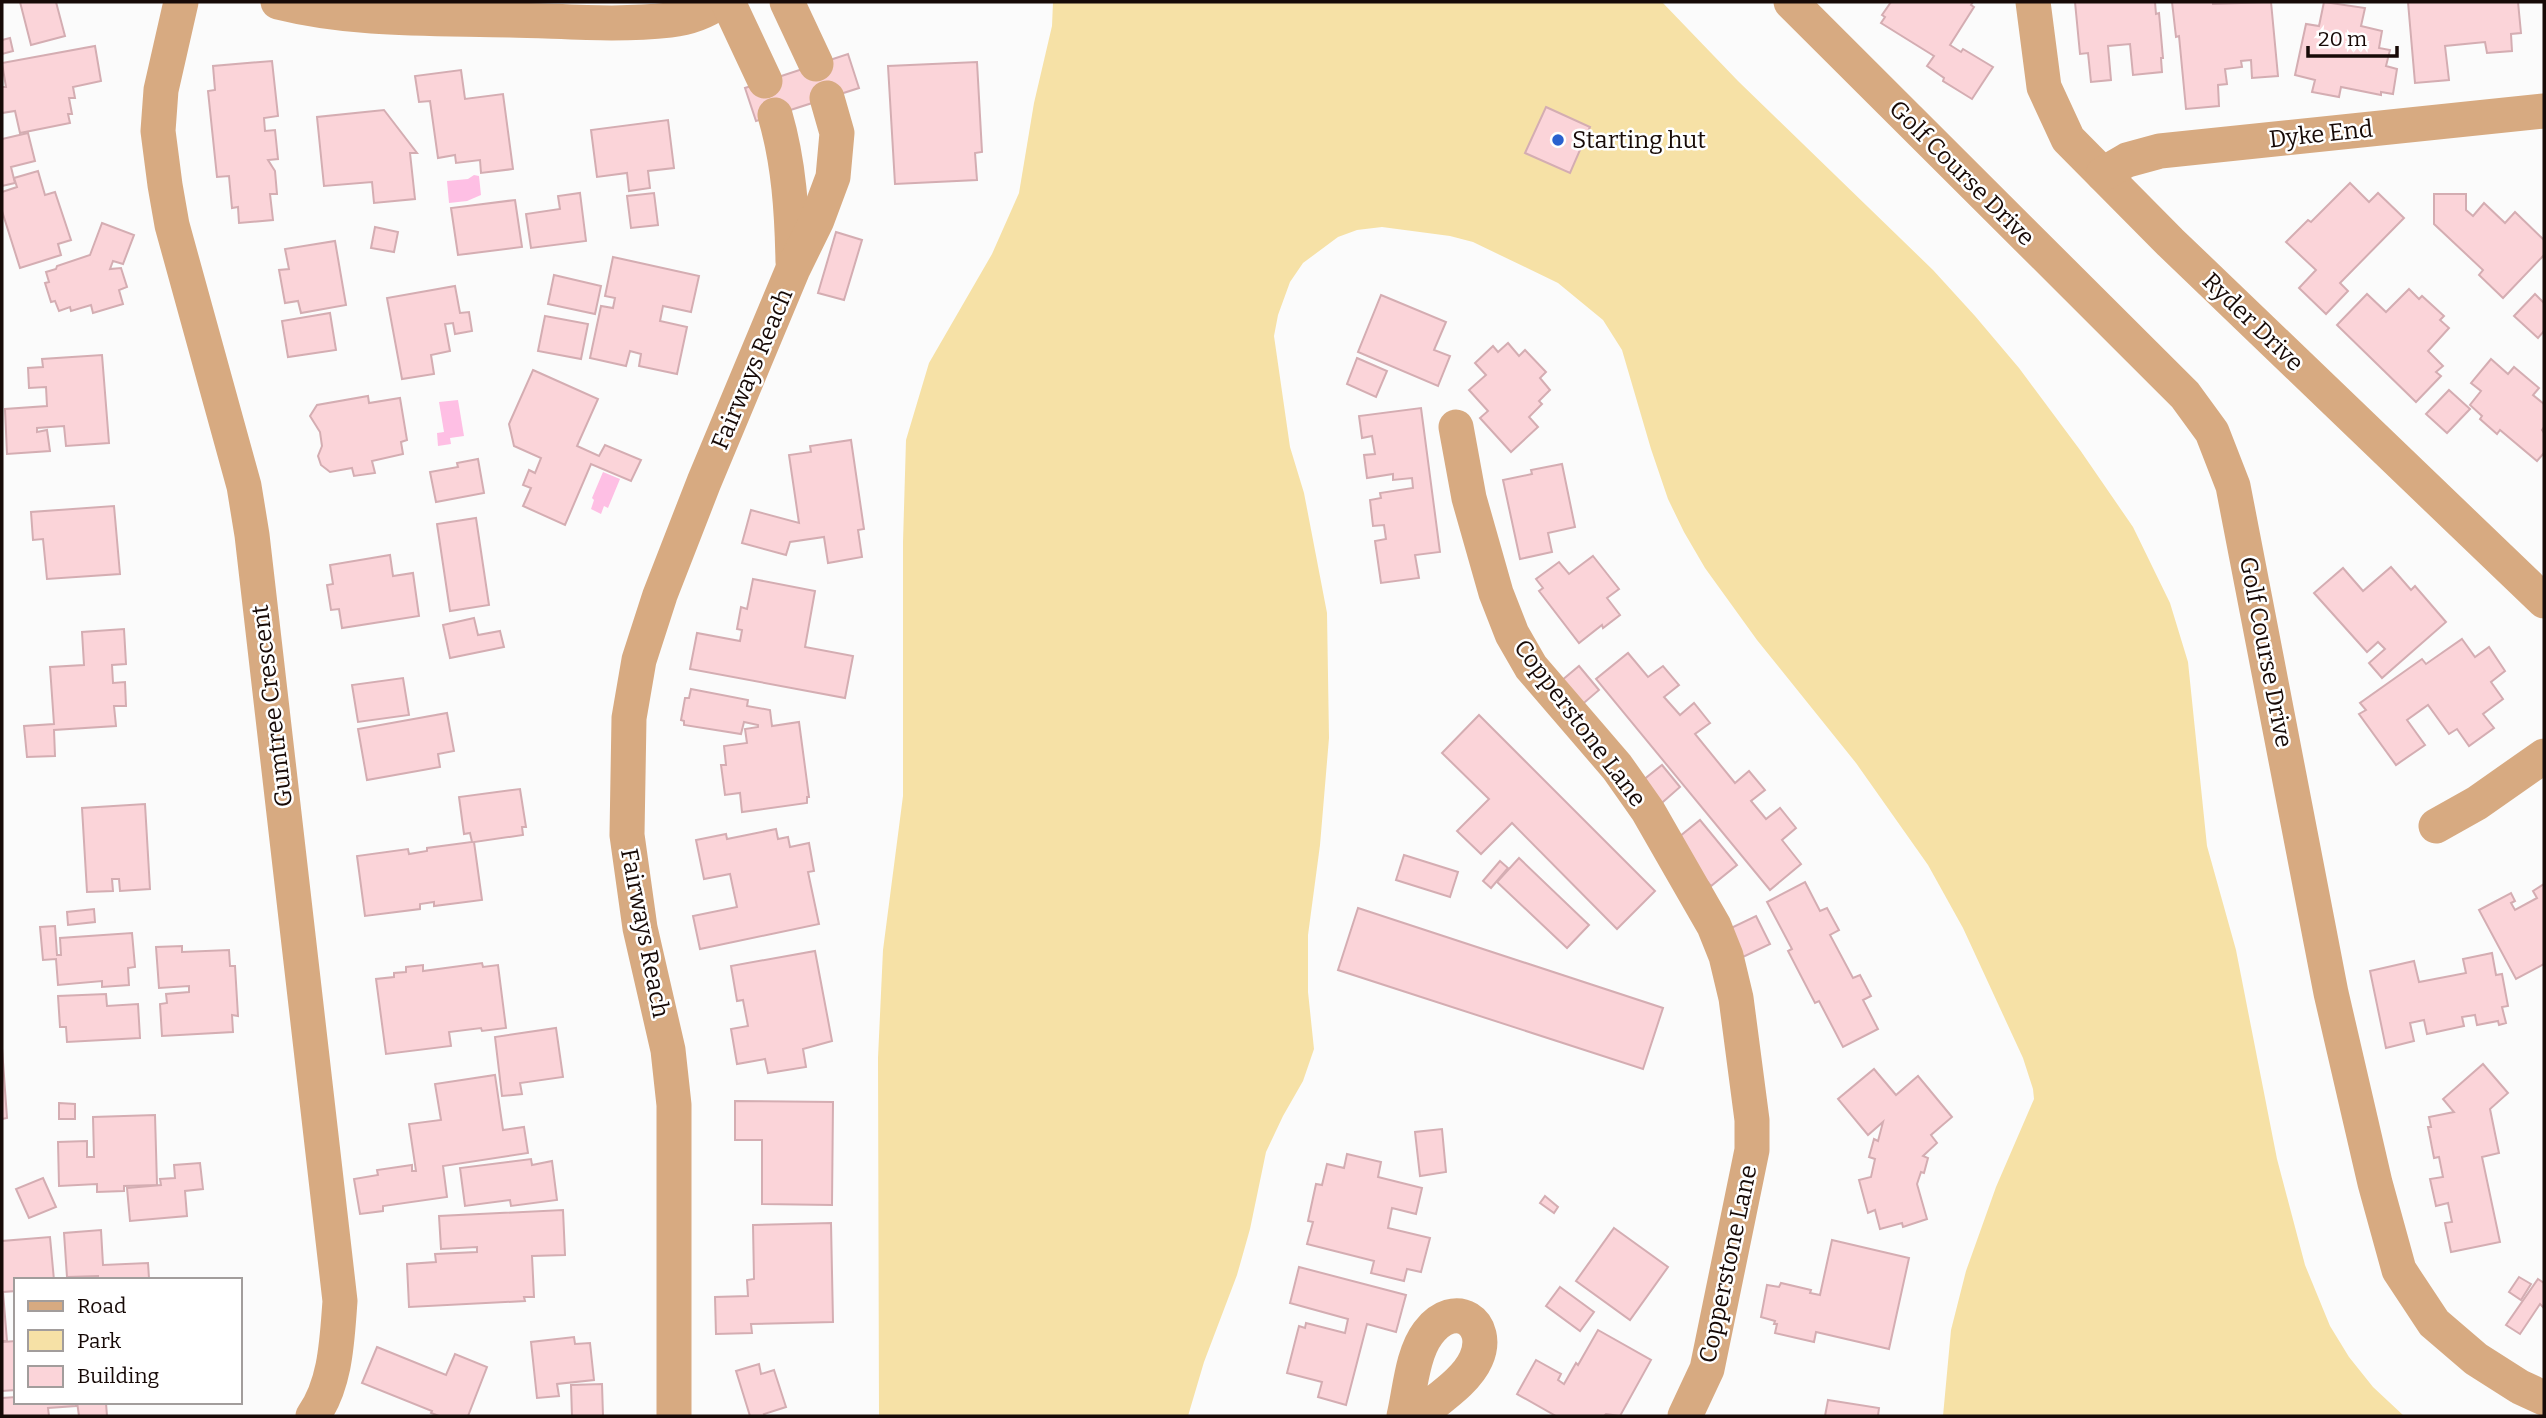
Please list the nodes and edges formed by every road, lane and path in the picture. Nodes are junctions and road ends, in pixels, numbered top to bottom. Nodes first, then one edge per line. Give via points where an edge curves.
1 (181, 2) edge
2 (278, 2) edge
3 (719, 2) edge
4 (728, 2) edge
5 (787, 2) edge
6 (1791, 2) edge
7 (2033, 2) edge
8 (816, 64) dead end
9 (765, 81) dead end
10 (827, 98) dead end
11 (2544, 110) edge
12 (775, 115) dead end
13 (2102, 174) junction
14 (793, 269) junction
15 (1456, 427) dead end
16 (2544, 601) edge
17 (2544, 756) edge
18 (2436, 826) dead end
19 (2544, 1398) edge
20 (313, 1416) edge
21 (674, 1416) edge
22 (1404, 1416) edge
23 (1418, 1416) edge
24 (1685, 1416) edge

1 - 20 street, Gumtree Crescent via 161,90 158,131 172,225 244,485 253,535 340,1301 331,1377
2 - 3 street via 358,17 617,22 672,20
4 - 9 street
5 - 8 street
6 - 19 street, Golf Course Drive via 2185,395 2212,432 2233,486 2331,993 2399,1270 2444,1332 2476,1359
7 - 13 street, Ryder Drive via 2044,87 2068,139
10 - 14 street, Fairways Reach via 836,133 833,177
11 - 13 street, Dyke End via 2160,151 2127,160
12 - 14 street, Fairways Reach via 791,204
13 - 16 street, Ryder Drive
14 - 21 street, Fairways Reach via 660,595 639,660 629,718 627,835 640,928 668,1050 674,1105
15 - 24 street, Copperstone Lane via 1469,498 1512,634 1531,667 1617,766 1648,811 1714,926 1736,998 1752,1150 1707,1369
17 - 18 street
22 - 23 street via 1426,1335 1453,1314 1466,1317 1480,1340 1476,1360

